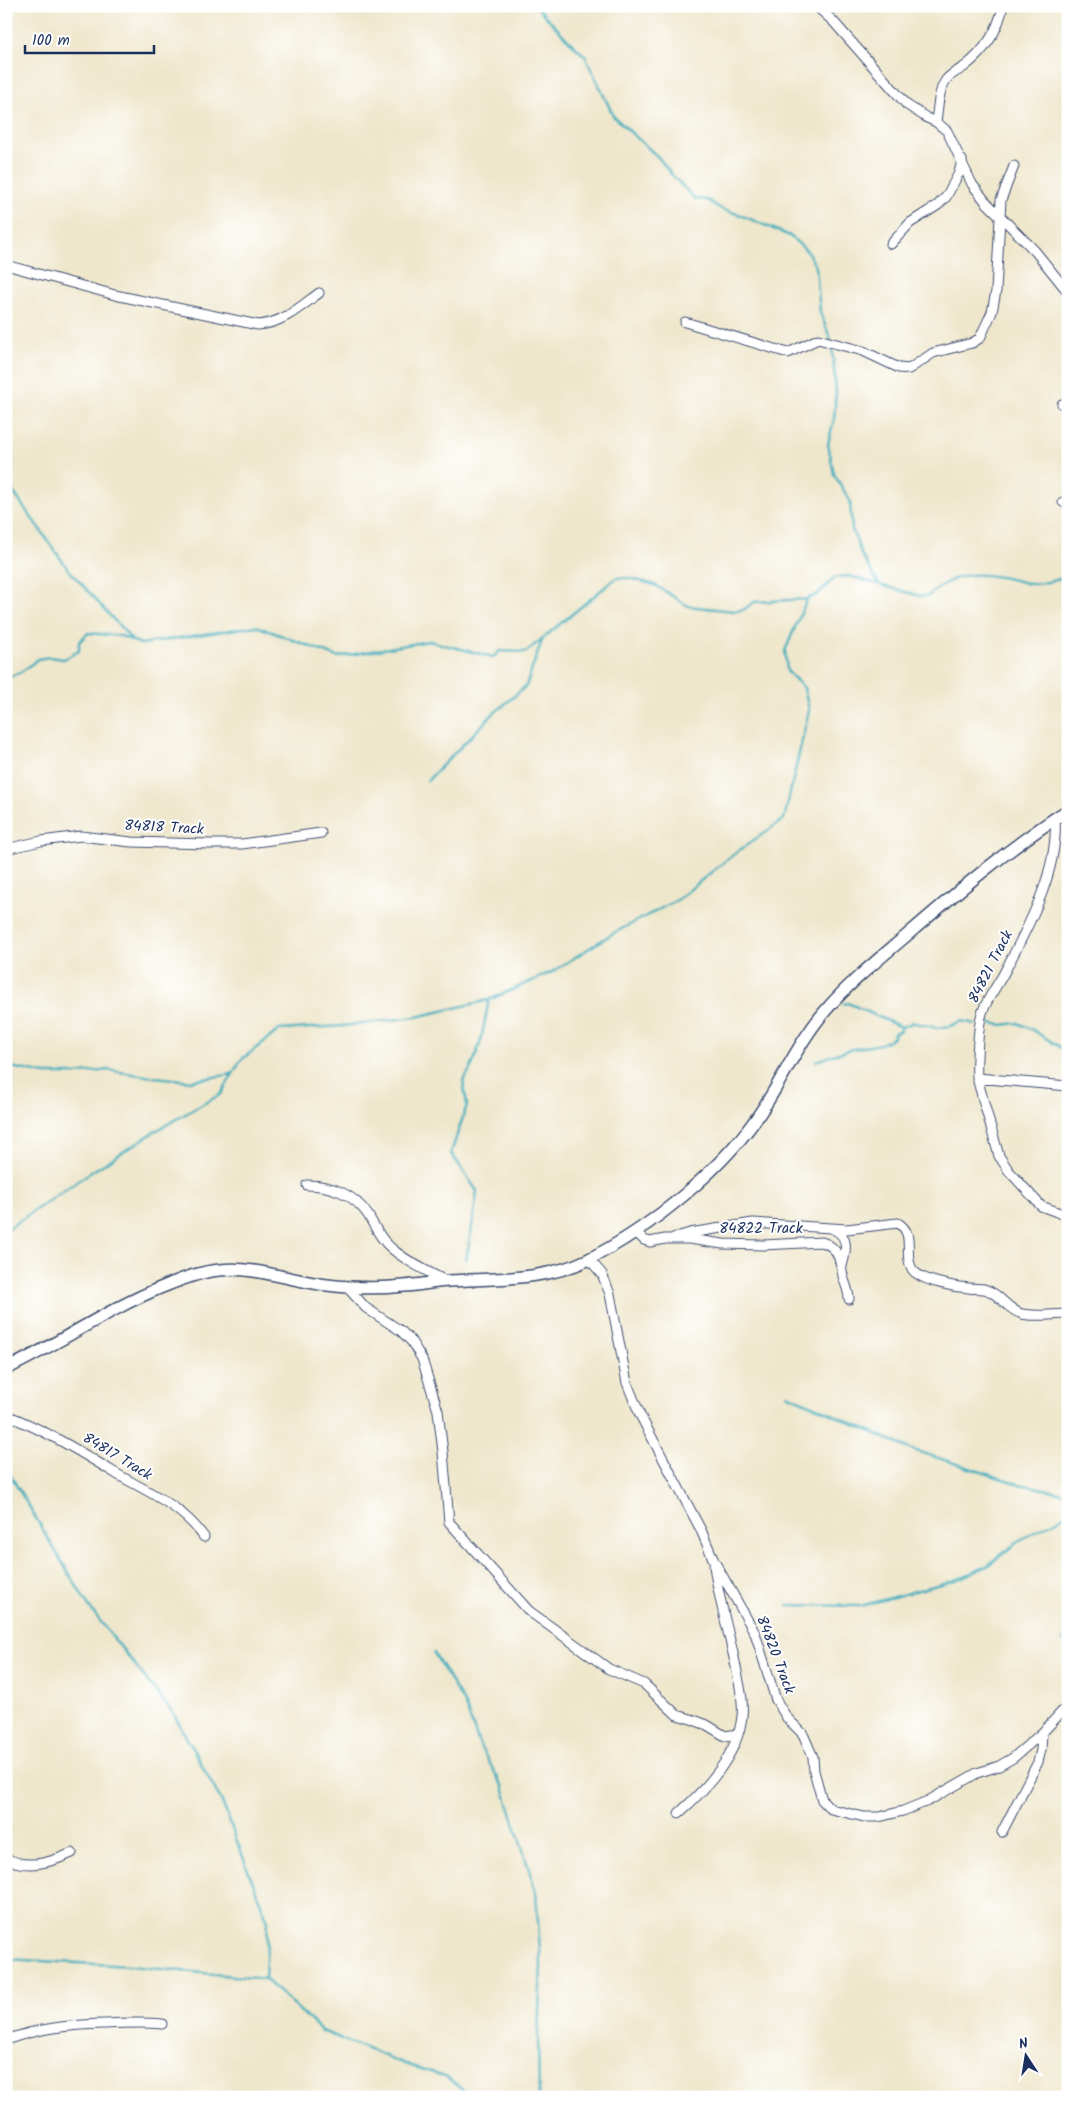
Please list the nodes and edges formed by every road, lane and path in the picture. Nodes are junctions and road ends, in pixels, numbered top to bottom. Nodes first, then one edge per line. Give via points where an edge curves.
1 (816, 6) edge
2 (1002, 6) edge
3 (936, 122) junction
4 (962, 159) junction
5 (1014, 166) dead end
6 (999, 216) junction
7 (891, 244) dead end
8 (6, 265) edge
9 (1068, 292) edge
10 (319, 293) dead end
11 (686, 322) dead end
12 (1068, 810) edge
13 (1055, 818) junction
14 (321, 833) dead end
15 (6, 849) edge
16 (977, 1078) junction
17 (1068, 1086) edge
18 (308, 1185) dead end
19 (1068, 1216) edge
20 (833, 1229) junction
21 (635, 1231) junction
22 (674, 1238) junction
23 (589, 1259) junction
24 (842, 1266) junction
25 (446, 1282) junction
26 (346, 1286) junction
27 (849, 1299) dead end
28 (1068, 1314) edge
29 (6, 1369) edge
30 (6, 1414) edge
31 (204, 1537) dead end
32 (714, 1561) junction
33 (1068, 1705) edge
34 (1042, 1733) junction
35 (738, 1734) junction
36 (679, 1812) dead end
37 (1002, 1832) dead end
38 (72, 1853) dead end
39 (6, 1858) edge
40 (162, 2024) dead end
41 (6, 2040) edge

1 - 3 street via 907,105
2 - 3 street via 997,28 985,48 946,80
3 - 4 street via 947,131
4 - 6 street via 972,184
4 - 7 street via 959,173 946,197 910,223
5 - 6 street via 1004,187
6 - 9 street via 1035,251
6 - 11 street via 996,291 992,312 980,338 933,353 909,368 899,368 863,350 831,341 818,339 788,353
8 - 10 street via 106,292 258,325 284,318
12 - 13 street
13 - 16 street, 84821 Track via 1056,844 1045,883 1015,952 982,1013
13 - 21 street via 967,882 860,976 826,1010 796,1050 763,1108 734,1147 708,1175
14 - 15 street, 84818 Track via 242,844 131,842 81,836 41,840
16 - 17 street
16 - 19 street, 84821 Track via 1000,1156 1009,1171 1041,1206
18 - 25 street via 320,1185 352,1197 395,1252
20 - 22 street via 753,1223
20 - 24 street via 845,1240
20 - 28 street via 898,1223 904,1226 907,1234 912,1269 920,1275 935,1282 984,1289 1020,1313
21 - 22 street, 84822 Track via 650,1242
21 - 23 street
22 - 24 street, 84822 Track via 742,1245 822,1242 836,1250
23 - 25 street via 569,1268 533,1276
23 - 32 street, 84820 Track via 602,1274 610,1294 630,1391
24 - 27 street, 84822 Track
25 - 26 street via 400,1287
26 - 29 street via 288,1279 243,1268 216,1270 178,1280 132,1299
26 - 35 street via 366,1308 401,1331 422,1359 438,1411 449,1522 460,1535 529,1611 609,1670 644,1684 677,1715 725,1736
30 - 31 street, 84817 Track via 48,1432 172,1504 193,1522
32 - 34 street, 84820 Track via 755,1633 776,1700 787,1718 803,1734 813,1757 822,1800 831,1809 864,1817 903,1811 946,1792 977,1773 999,1766
32 - 35 street via 717,1591 742,1701
33 - 34 street, 84820 Track
34 - 37 street via 1038,1762
35 - 36 street via 733,1748 704,1790
38 - 39 street via 56,1860 26,1865
40 - 41 street via 137,2021 64,2025 30,2031

